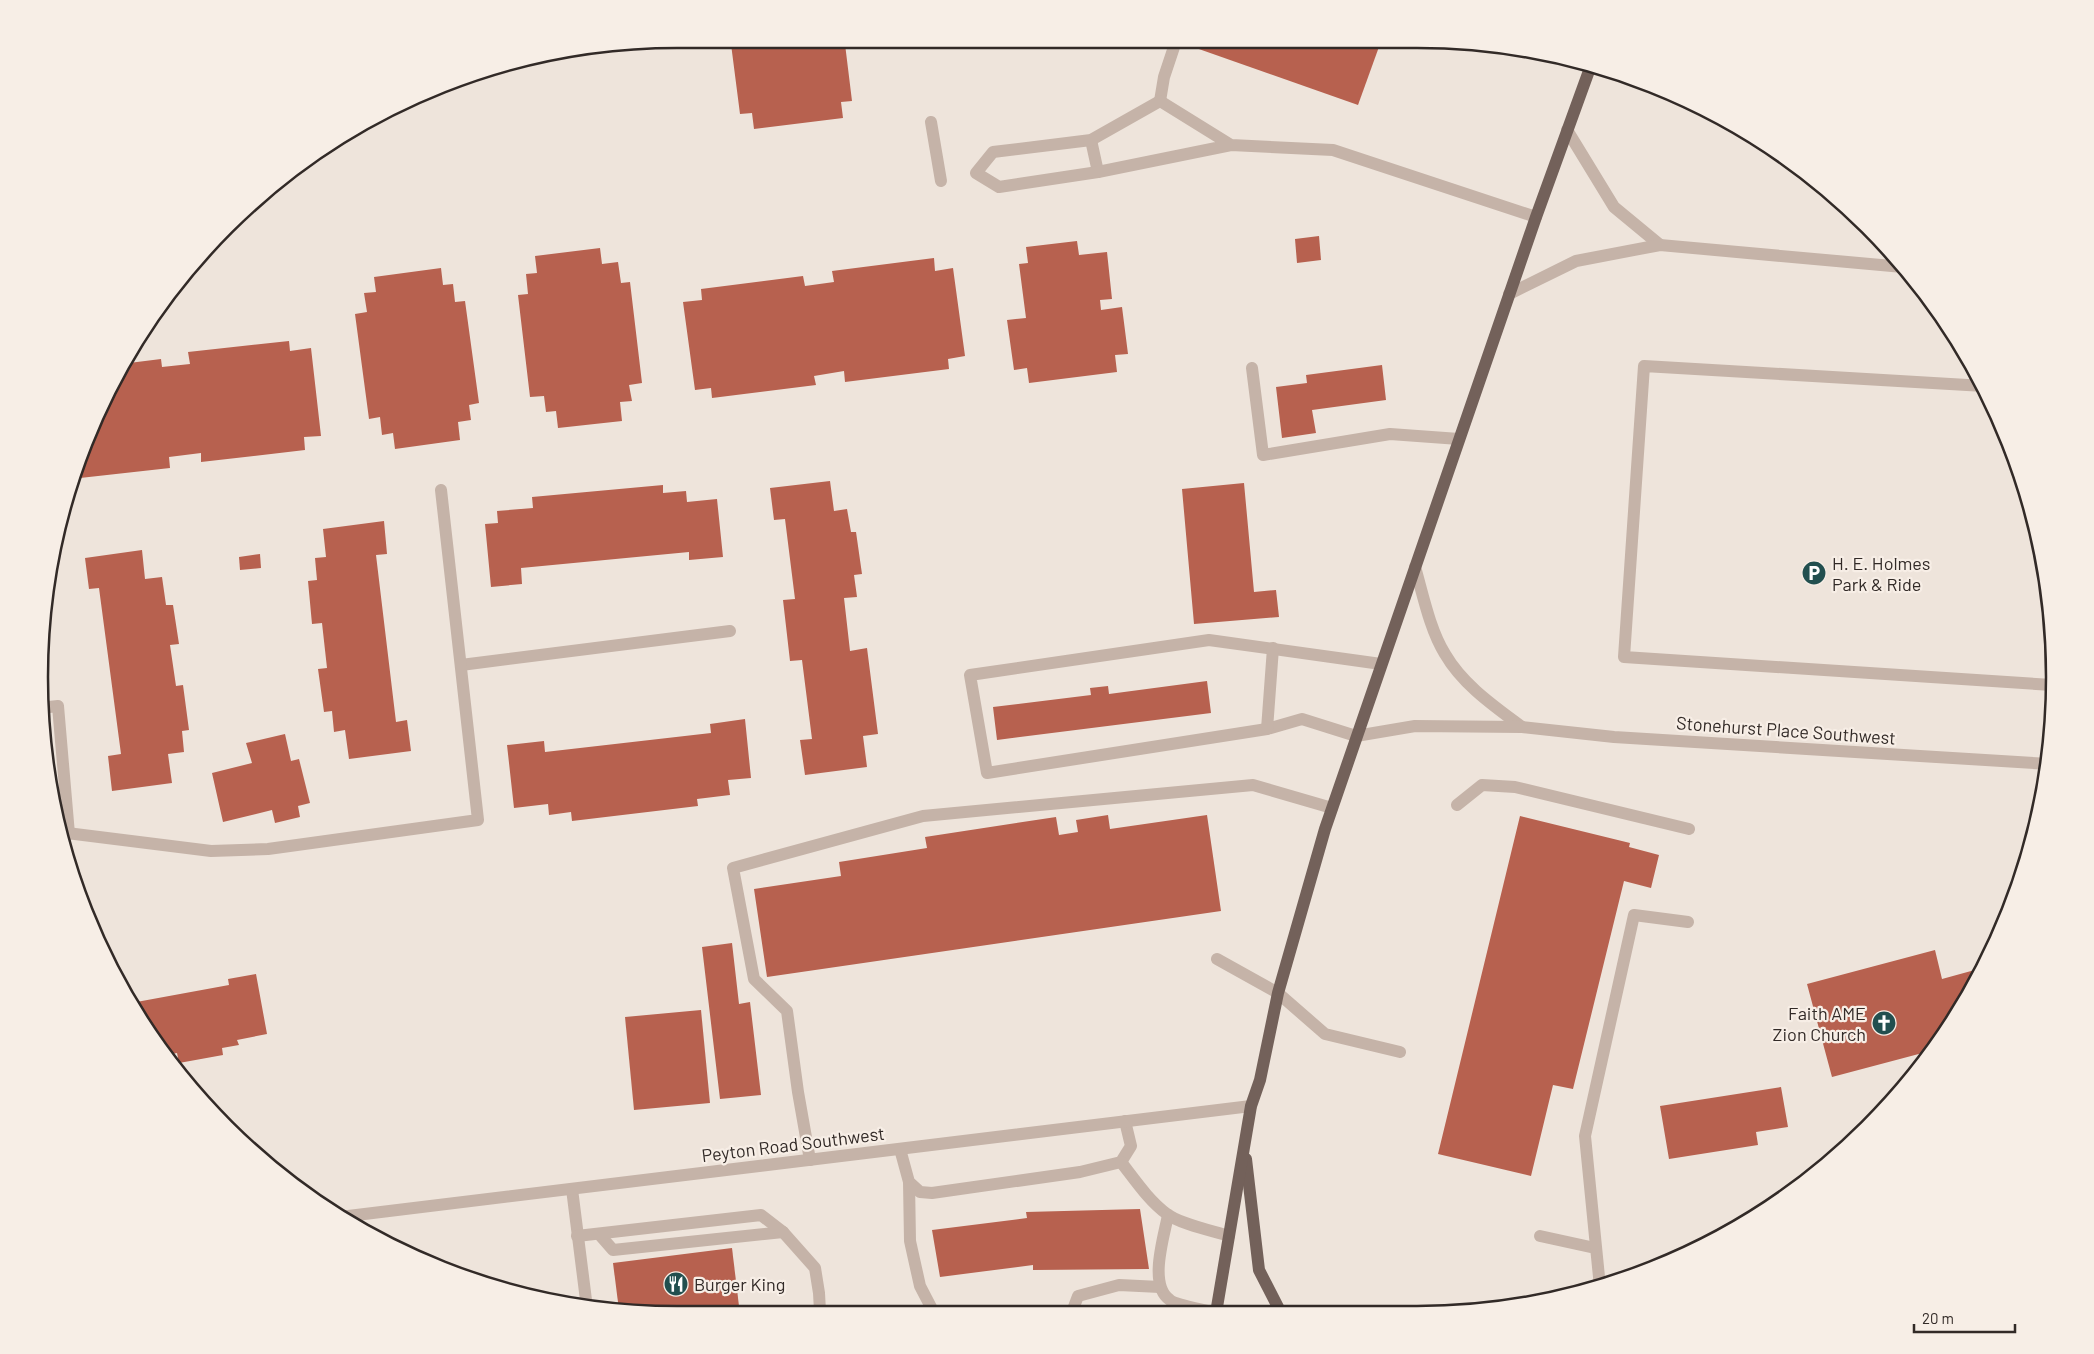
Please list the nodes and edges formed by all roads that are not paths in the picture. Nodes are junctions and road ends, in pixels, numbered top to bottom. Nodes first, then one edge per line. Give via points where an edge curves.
1 (1174, 48) edge
2 (1589, 72) edge
3 (1160, 102) junction
4 (931, 122) dead end
5 (1567, 130) junction
6 (1091, 140) junction
7 (1231, 145) junction
8 (1098, 172) junction
9 (941, 181) dead end
10 (1536, 217) junction
11 (1660, 245) junction
12 (1893, 266) edge
13 (1509, 294) junction
14 (1252, 368) dead end
15 (1975, 385) edge
16 (1459, 439) junction
17 (441, 490) dead end
18 (1415, 568) junction
19 (730, 631) dead end
20 (1273, 648) junction
21 (1381, 664) junction
22 (461, 665) junction
23 (2046, 685) edge
24 (49, 707) edge
25 (1522, 727) junction
26 (1267, 729) junction
27 (1356, 736) junction
28 (2040, 763) edge
29 (1457, 805) dead end
30 (1332, 808) junction
31 (63, 814) edge
32 (1689, 829) dead end
33 (68, 833) edge
34 (1688, 922) dead end
35 (1218, 960) dead end
36 (1278, 993) junction
37 (1400, 1052) dead end
38 (1251, 1106) junction
39 (1125, 1122) junction
40 (1244, 1144) junction
41 (900, 1149) junction
42 (810, 1160) junction
43 (1121, 1162) junction
44 (909, 1182) junction
45 (572, 1189) junction
46 (1168, 1215) junction
47 (352, 1216) edge
48 (783, 1232) junction
49 (599, 1234) junction
50 (577, 1236) junction
51 (1229, 1236) junction
52 (1540, 1236) dead end
53 (1595, 1248) junction
54 (1599, 1279) edge
55 (1160, 1287) junction
56 (586, 1299) edge
57 (820, 1306) edge
58 (930, 1306) edge
59 (1074, 1306) edge
60 (1189, 1306) edge
61 (1216, 1306) edge
62 (1277, 1306) edge

1 - 3 street
2 - 5 main road
3 - 6 street
3 - 7 street
4 - 9 street
5 - 10 main road
5 - 11 street via 1614,207
6 - 8 street
6 - 8 street via 993,152 976,173 999,187
7 - 8 street
7 - 10 street via 1333,150
10 - 13 main road
11 - 12 street
11 - 13 street via 1576,262
13 - 16 main road
14 - 16 street via 1264,455 1390,434
15 - 23 street via 1644,366 1624,657
16 - 18 main road
17 - 22 street
18 - 21 main road
18 - 25 street via 1445,654 1476,692
19 - 22 street
20 - 21 street
20 - 26 street
20 - 26 street via 1209,640 970,675 987,773
21 - 27 main road
22 - 33 street via 478,820 259,849 211,851
24 - 31 street via 58,706
25 - 27 street, Stonehurst Place Southwest via 1415,726
25 - 28 street, Stonehurst Place Southwest via 1614,737
26 - 27 street via 1302,719
27 - 30 main road
29 - 32 street via 1482,785 1515,787
30 - 36 main road
30 - 42 street via 1253,785 923,816 733,868 754,979 788,1011
34 - 53 street via 1634,915 1585,1136
35 - 36 street
36 - 37 street via 1325,1034
36 - 38 main road via 1260,1080
38 - 39 street, Peyton Road Southwest
38 - 40 main road
39 - 41 street, Peyton Road Southwest
39 - 43 street via 1131,1146
40 - 51 main road
40 - 62 main road via 1259,1270
41 - 42 street, Peyton Road Southwest
41 - 44 street
42 - 45 street, Peyton Road Southwest
43 - 44 street via 1080,1172 932,1193 920,1192
43 - 46 street via 1146,1194
44 - 58 street via 910,1241 920,1286
45 - 47 street, Peyton Road Southwest
45 - 50 street
46 - 51 street
46 - 55 street via 1158,1268
48 - 49 street via 761,1214
48 - 49 street via 613,1250
48 - 57 street via 814,1268
49 - 50 street
50 - 56 street
51 - 61 main road
52 - 53 street
53 - 54 street
55 - 59 street via 1119,1285 1078,1296
55 - 60 street via 1170,1301

